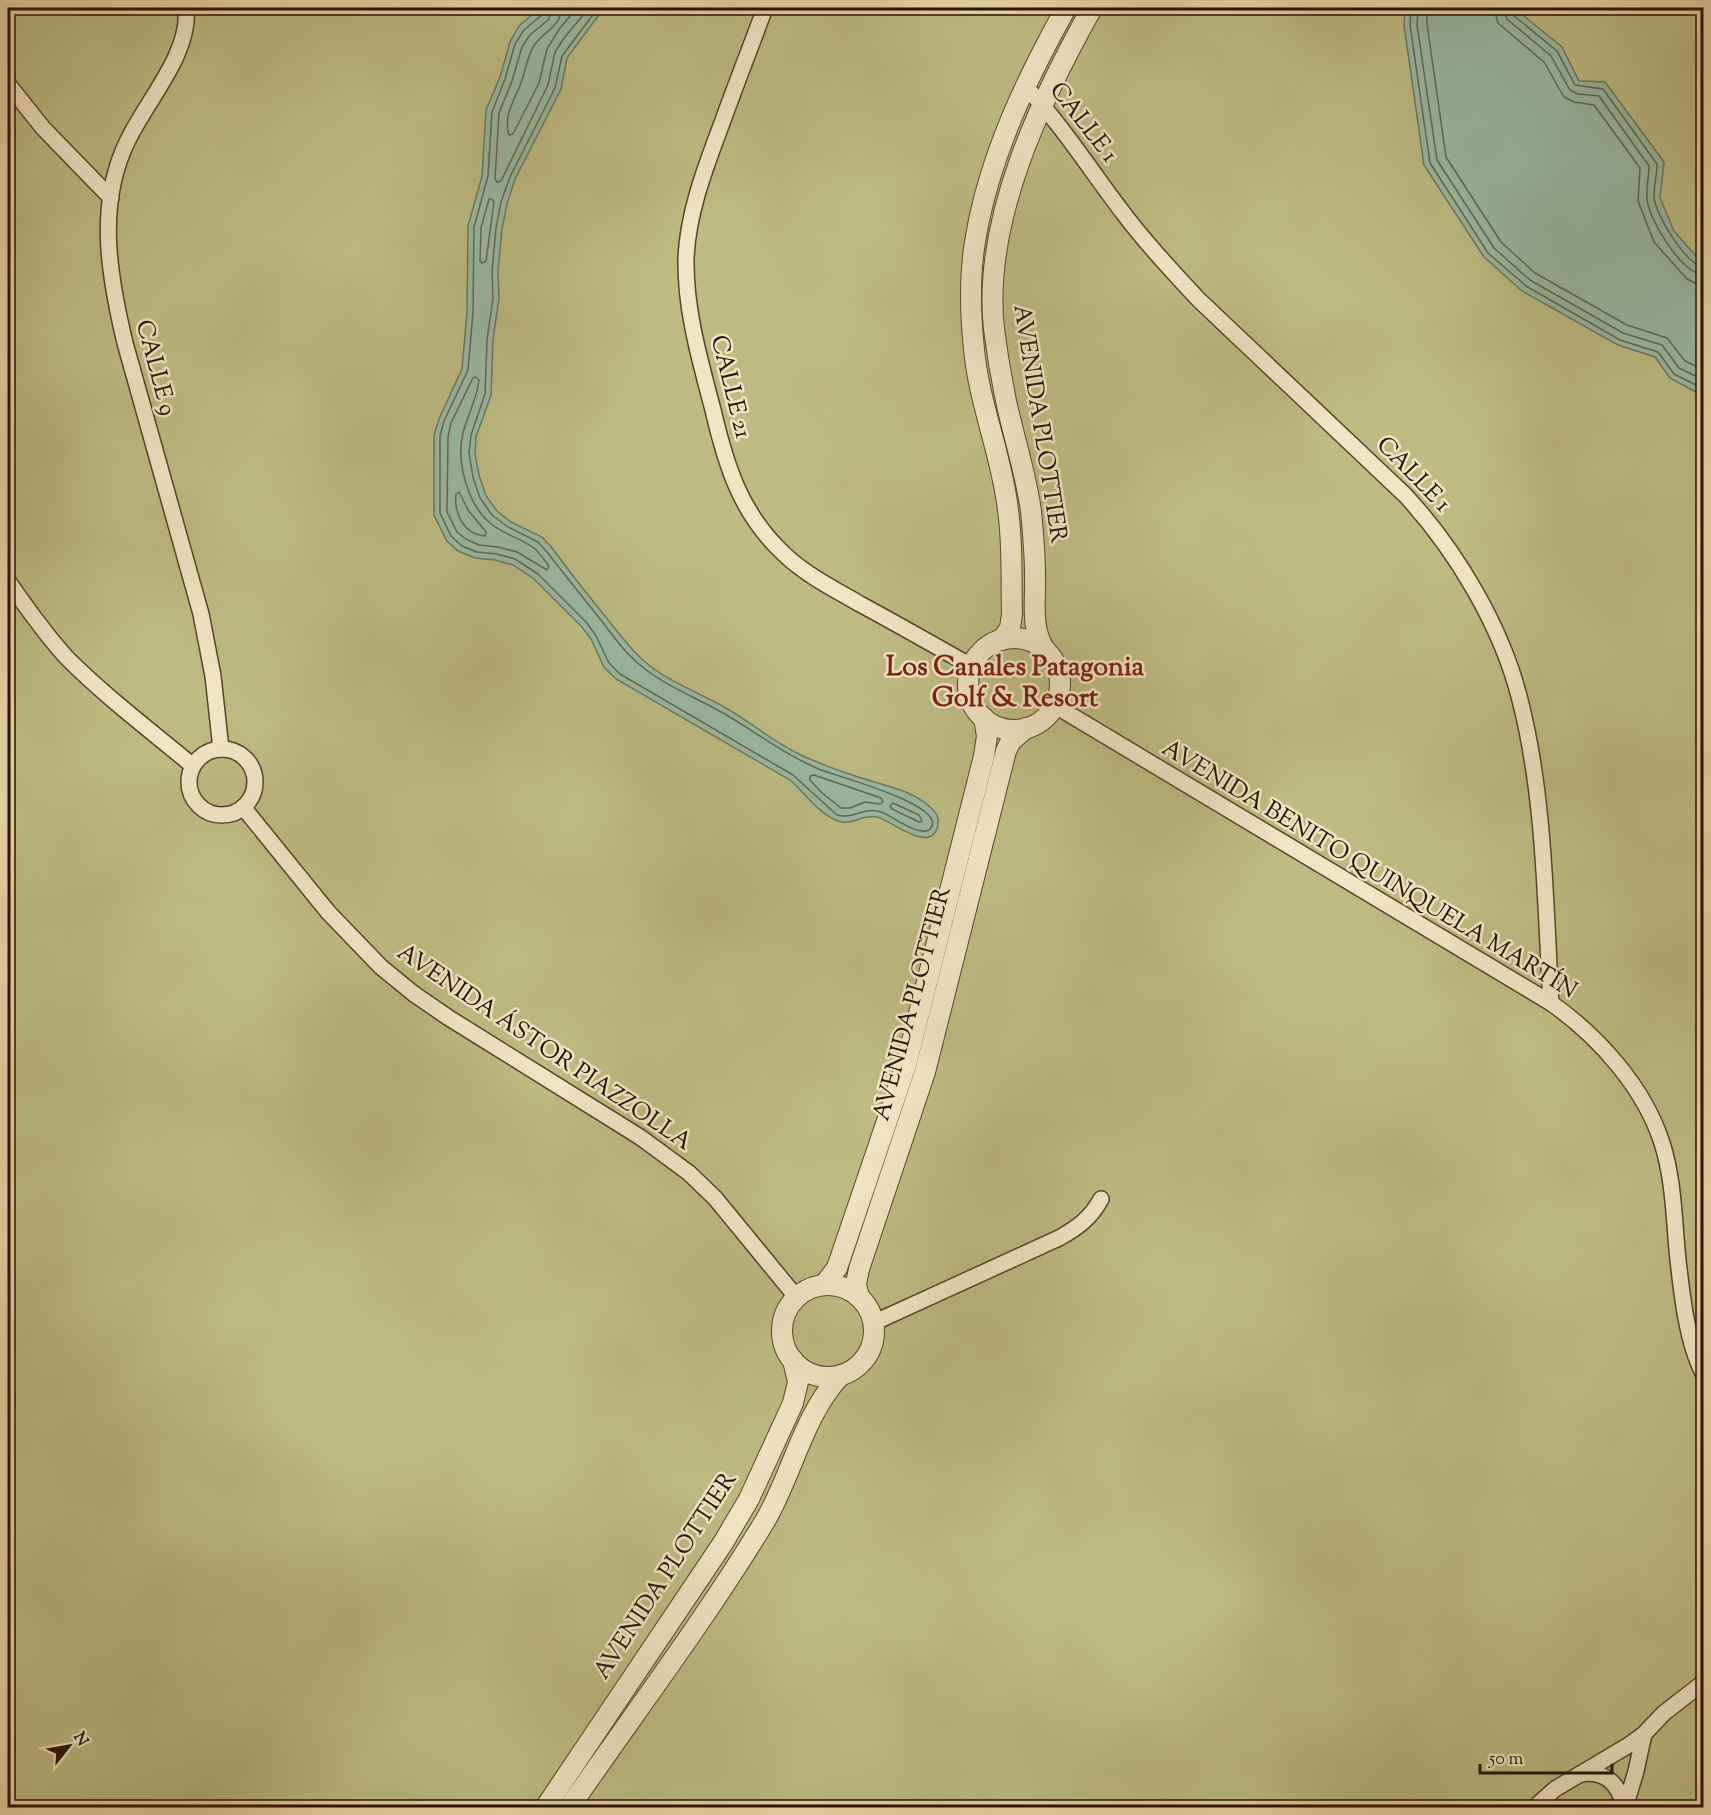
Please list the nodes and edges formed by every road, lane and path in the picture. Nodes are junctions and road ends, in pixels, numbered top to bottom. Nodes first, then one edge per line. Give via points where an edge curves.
1 (186, 8) edge
2 (765, 8) edge
3 (1066, 8) edge
4 (1092, 8) edge
5 (8, 84) edge
6 (1025, 86) junction
7 (1043, 105) junction
8 (111, 198) junction
9 (8, 581) edge
10 (1002, 640) junction
11 (1045, 650) junction
12 (971, 666) junction
13 (1054, 705) junction
14 (984, 718) junction
15 (1026, 728) junction
16 (221, 749) junction
17 (193, 766) junction
18 (243, 807) junction
19 (1551, 1003) junction
20 (1101, 1199) dead end
21 (824, 1285) junction
22 (859, 1297) junction
23 (797, 1298) junction
24 (873, 1323) junction
25 (793, 1360) junction
26 (1704, 1375) edge
27 (840, 1376) junction
28 (1704, 1682) edge
29 (1644, 1734) junction
30 (1581, 1774) junction
31 (545, 1808) edge
32 (569, 1808) edge
33 (1534, 1808) edge
34 (1624, 1808) edge

1 - 8 street, CALLE 9 via 188,18 178,52 126,142
2 - 12 street, CALLE 21 via 698,189 686,258 693,329 731,476 744,505 763,532 810,575
3 - 6 street, AVENIDA PLOTTIER
4 - 7 street, AVENIDA PLOTTIER
5 - 8 street via 42,128
6 - 7 street, CALLE 1
6 - 10 street, AVENIDA PLOTTIER via 987,190 971,280 980,389 1008,509 1012,614 1010,628
7 - 11 street, AVENIDA PLOTTIER via 1008,200 997,245 993,285 999,364 1031,513 1036,634
7 - 19 street, CALLE 1 via 1134,228 1171,271 1406,495 1447,544 1467,577 1506,657 1529,738 1539,815
8 - 16 street, CALLE 9 via 108,252 116,307 201,614
9 - 17 street via 66,657
10 - 11 street via 1025,640
10 - 12 street via 982,651
11 - 13 street, AVENIDA PLOTTIER via 1059,676
12 - 14 street, AVENIDA PLOTTIER via 969,692 974,707
13 - 15 street, AVENIDA PLOTTIER via 1046,717
13 - 19 street, AVENIDA BENITO QUINQUELA MARTÍN
14 - 15 street via 1004,729
14 - 21 street, AVENIDA PLOTTIER via 984,756 906,1065 837,1268
15 - 22 street, AVENIDA PLOTTIER via 1011,741 1006,752 925,1072 859,1269
16 - 17 street via 200,758
16 - 18 street via 240,754 253,770 254,790
17 - 18 street via 190,788 201,807 223,815
18 - 23 street, AVENIDA ÁSTOR PIAZZOLLA via 328,912 381,968 440,1012 640,1137 689,1173 715,1198
19 - 26 street, AVENIDA BENITO QUINQUELA MARTÍN via 1569,1015 1614,1062 1653,1118 1668,1168 1684,1305
20 - 24 street via 1085,1222 1059,1238
21 - 22 street via 846,1289
21 - 23 street
22 - 24 street, AVENIDA PLOTTIER
23 - 25 street, AVENIDA PLOTTIER via 783,1324 785,1347
24 - 27 street, AVENIDA PLOTTIER via 874,1338 869,1352 854,1369
25 - 27 street via 818,1376
25 - 31 street, AVENIDA PLOTTIER via 797,1392 745,1507
27 - 32 street, AVENIDA PLOTTIER via 816,1408 772,1508 738,1564
28 - 29 street
29 - 30 street
29 - 34 street
30 - 33 street
30 - 34 street via 1595,1773 1611,1781 1619,1790

